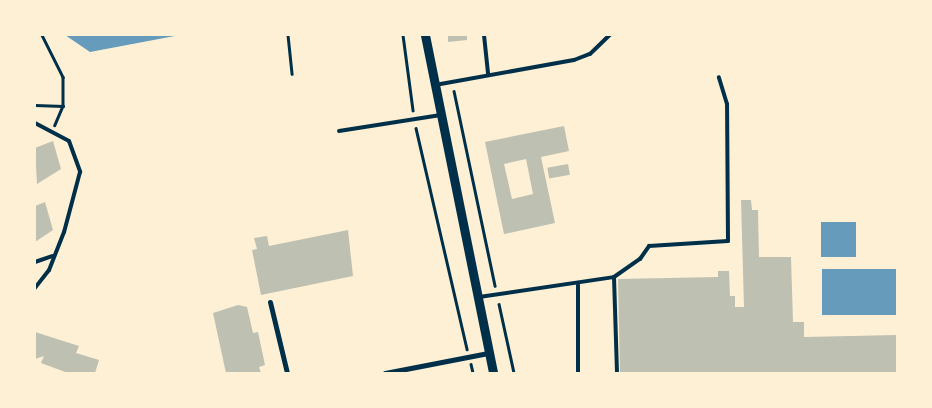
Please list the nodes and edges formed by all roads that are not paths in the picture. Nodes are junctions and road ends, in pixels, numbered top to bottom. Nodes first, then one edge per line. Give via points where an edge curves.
1 (425, 35) edge
2 (484, 35) edge
3 (610, 35) edge
4 (488, 74) junction
5 (719, 77) dead end
6 (436, 85) junction
7 (441, 115) junction
8 (35, 123) edge
9 (338, 131) dead end
10 (52, 256) junction
11 (35, 262) edge
12 (614, 277) junction
13 (578, 285) junction
14 (35, 288) edge
15 (476, 298) junction
16 (270, 302) dead end
17 (488, 353) junction
18 (287, 373) edge
19 (385, 373) edge
20 (493, 373) edge
21 (578, 373) edge
22 (616, 373) edge

1 - 6 street
2 - 4 lane
3 - 4 lane via 590,54 574,60
4 - 6 lane
5 - 12 lane via 727,104 728,240 648,246 640,259
6 - 7 street
7 - 9 lane
7 - 15 street
8 - 10 lane via 69,141 80,172 67,224
10 - 11 lane
10 - 14 lane via 49,270
12 - 13 lane
12 - 22 lane
13 - 15 lane
13 - 21 lane
15 - 17 street
16 - 18 street
17 - 19 street
17 - 20 street

